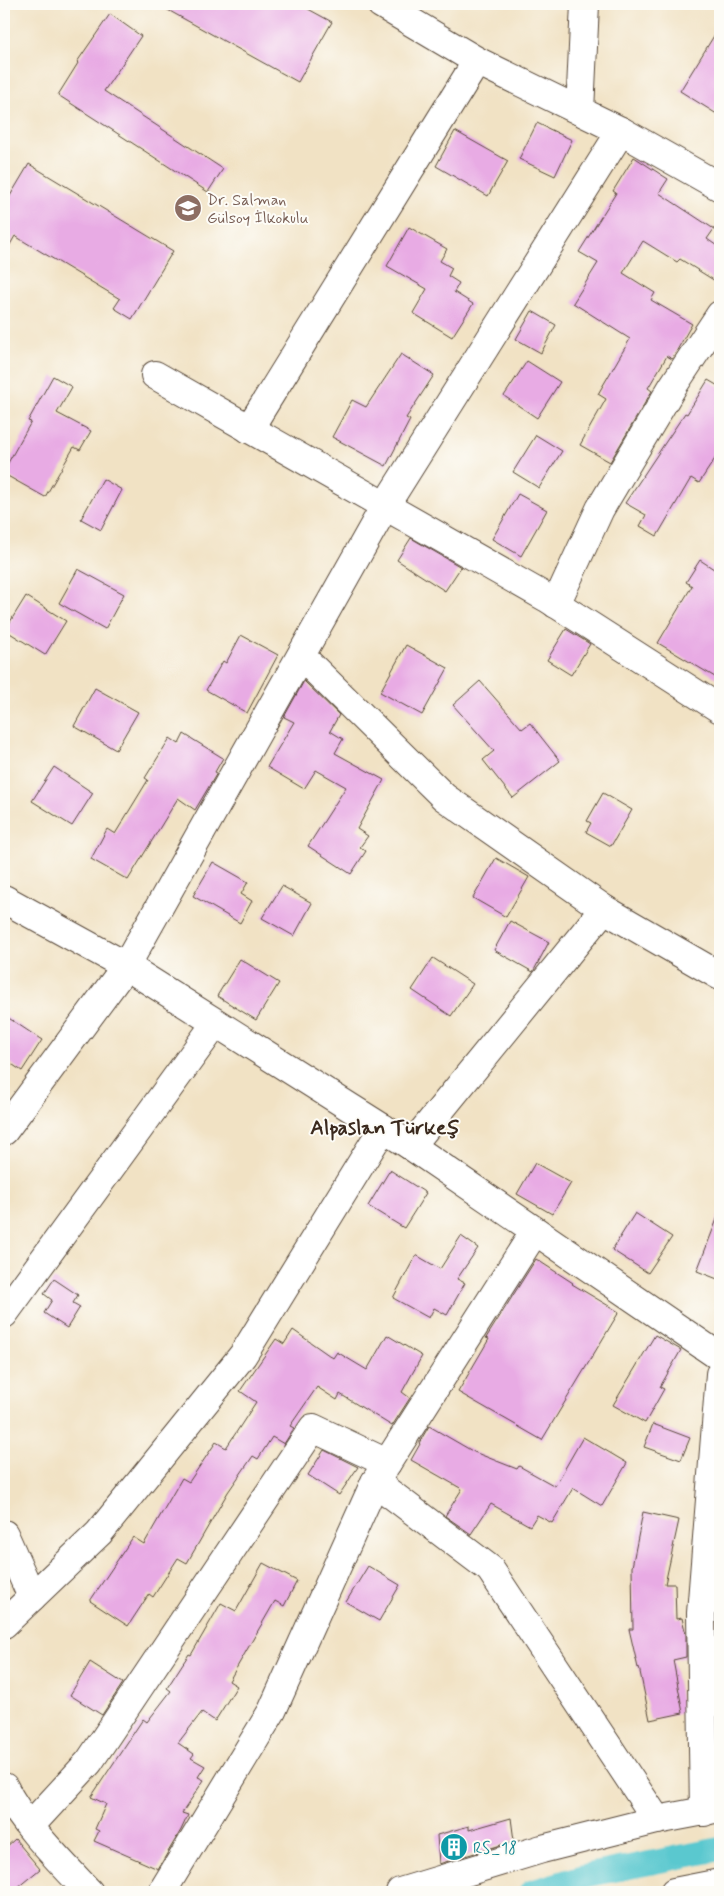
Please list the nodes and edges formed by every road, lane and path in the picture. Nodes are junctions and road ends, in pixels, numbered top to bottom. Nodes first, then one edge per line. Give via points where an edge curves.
1 (381, 4) edge
2 (585, 4) edge
3 (477, 61) junction
4 (580, 111) junction
5 (621, 131) junction
6 (720, 187) edge
7 (720, 316) edge
8 (155, 375) dead end
9 (249, 429) junction
10 (385, 506) junction
11 (556, 604) junction
12 (301, 656) junction
13 (720, 709) edge
14 (4, 899) edge
15 (604, 909) junction
16 (126, 966) junction
17 (720, 976) edge
18 (216, 1023) junction
19 (383, 1128) junction
20 (4, 1130) edge
21 (411, 1146) junction
22 (535, 1230) junction
23 (4, 1314) edge
24 (720, 1357) edge
25 (720, 1374) edge
26 (381, 1473) junction
27 (4, 1534) edge
28 (32, 1597) junction
29 (4, 1624) edge
30 (6, 1800) edge
31 (712, 1810) edge
32 (657, 1820) junction
33 (30, 1826) junction
34 (720, 1883) edge
35 (90, 1892) edge
36 (162, 1892) edge
37 (400, 1892) edge
38 (674, 1892) edge

1 - 3 street
2 - 4 street
3 - 4 street
3 - 9 street
4 - 5 street
5 - 6 street
5 - 10 street
7 - 11 street via 600,509
8 - 9 street
9 - 10 street
10 - 11 street
10 - 12 street
11 - 13 street
12 - 15 street via 444,797
12 - 16 street
14 - 16 street
15 - 17 street
15 - 21 street
16 - 18 street
16 - 20 street
18 - 19 street
18 - 23 street
19 - 21 street
19 - 28 street via 243,1355 99,1533
21 - 22 street
22 - 24 street
22 - 26 street
25 - 31 street via 701,1613
26 - 32 street via 490,1570
26 - 33 street via 313,1428 89,1762
26 - 36 street via 272,1711
27 - 28 street
28 - 29 street
30 - 33 street
31 - 32 street
32 - 37 street via 542,1849
33 - 35 street
34 - 38 street

